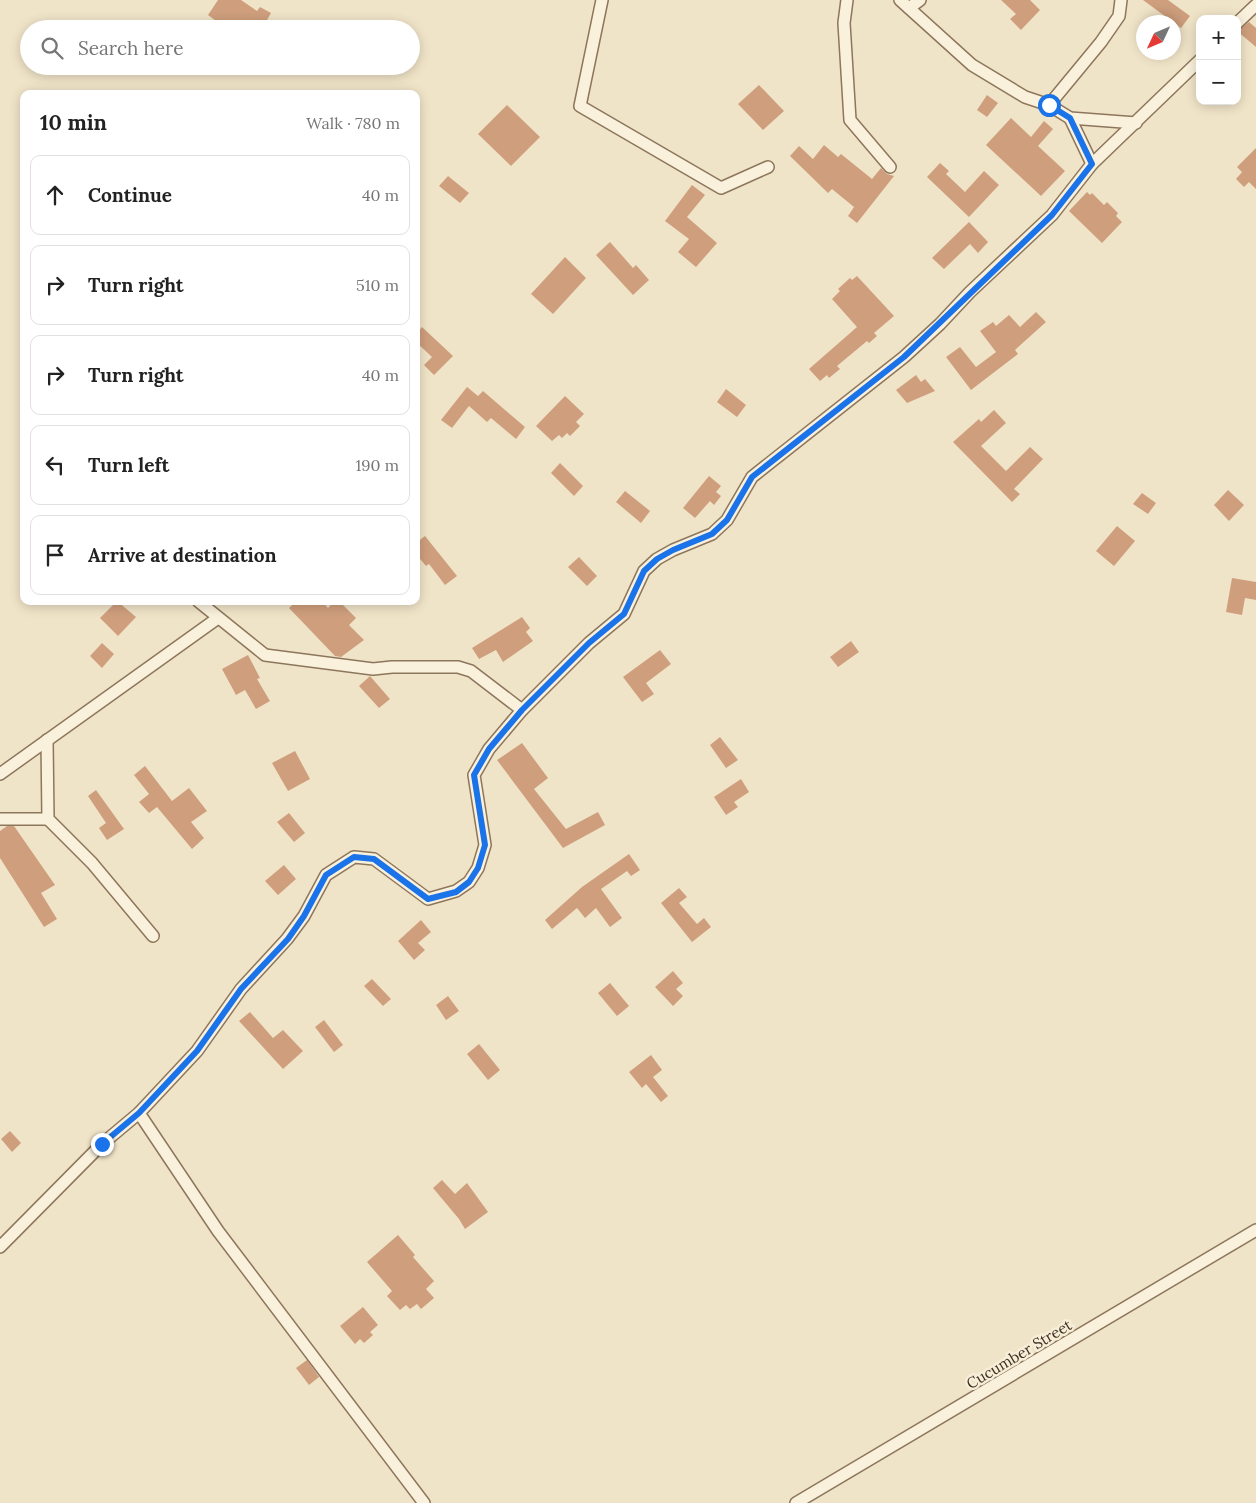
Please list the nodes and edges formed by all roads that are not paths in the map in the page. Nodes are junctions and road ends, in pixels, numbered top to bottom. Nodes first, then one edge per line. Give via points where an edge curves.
1 (602, 0) edge
2 (846, 0) edge
3 (900, 0) edge
4 (920, 0) edge
5 (1121, 0) edge
6 (1256, 5) edge
7 (909, 8) junction
8 (1241, 19) edge
9 (1196, 64) edge
10 (1049, 105) junction
11 (1070, 118) junction
12 (1136, 123) junction
13 (1092, 164) junction
14 (768, 167) dead end
15 (890, 167) dead end
16 (203, 605) edge
17 (218, 618) junction
18 (522, 710) junction
19 (46, 740) junction
20 (0, 774) edge
21 (0, 819) edge
22 (48, 819) junction
23 (153, 936) dead end
24 (139, 1113) junction
25 (1256, 1230) edge
26 (0, 1247) edge
27 (424, 1503) edge
28 (796, 1503) edge

1 - 14 street via 580,106 721,188
2 - 15 street via 844,23 850,120
3 - 7 street
4 - 7 street
5 - 10 street via 1119,16
6 - 8 street
7 - 10 street via 972,65 1025,97
9 - 12 street
10 - 11 street
11 - 12 street
11 - 13 street
12 - 13 street
13 - 18 street via 1052,215 919,344 752,477 727,520 712,534 673,550 644,571 624,614 589,643
16 - 17 street
17 - 18 street via 265,655 373,669 458,667 478,676
17 - 19 street
18 - 24 street via 489,749 474,775 485,845 478,868 469,882 456,892 428,899 374,859 362,857 354,857 326,875 288,939 241,989 197,1051
19 - 20 street
19 - 22 street
21 - 22 street
22 - 23 street via 92,863
24 - 26 street via 102,1144
24 - 27 street via 218,1231
25 - 28 street, Cucumber Street

